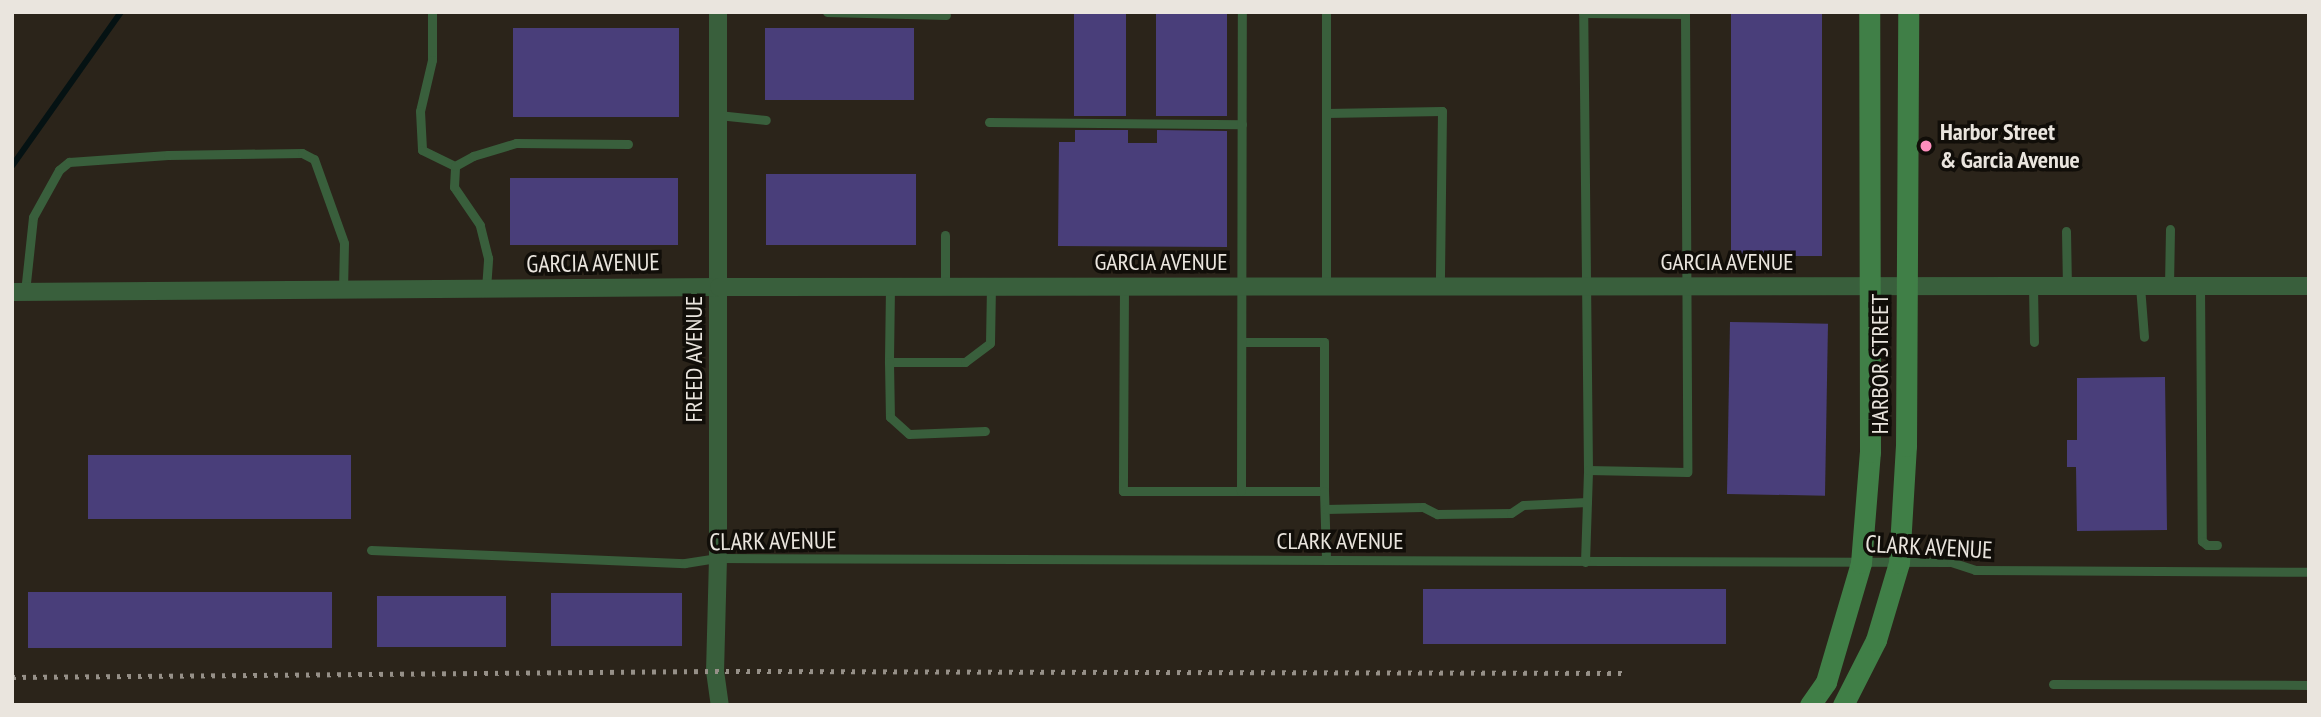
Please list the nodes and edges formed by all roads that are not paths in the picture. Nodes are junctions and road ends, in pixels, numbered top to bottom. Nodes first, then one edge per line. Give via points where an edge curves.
1 (432, 12) edge
2 (718, 12) edge
3 (827, 12) edge
4 (1242, 12) edge
5 (1326, 12) edge
6 (1869, 12) edge
7 (1908, 12) edge
8 (946, 15) dead end
9 (1326, 113) junction
10 (718, 115) junction
11 (766, 120) dead end
12 (989, 122) dead end
13 (1242, 124) junction
14 (628, 144) dead end
15 (455, 166) junction
16 (2169, 229) dead end
17 (2066, 231) dead end
18 (945, 235) dead end
19 (719, 286) junction
20 (991, 286) junction
21 (1124, 286) junction
22 (2033, 286) junction
23 (2067, 286) junction
24 (2140, 286) junction
25 (2169, 286) junction
26 (2200, 286) junction
27 (2309, 286) edge
28 (890, 287) junction
29 (945, 287) junction
30 (1242, 287) junction
31 (1326, 287) junction
32 (1440, 287) junction
33 (1587, 287) junction
34 (1687, 287) junction
35 (1869, 287) junction
36 (1906, 287) junction
37 (486, 289) junction
38 (343, 290) junction
39 (19, 292) edge
40 (2144, 337) dead end
41 (1242, 342) junction
42 (2034, 342) dead end
43 (889, 362) junction
44 (985, 431) dead end
45 (1588, 470) junction
46 (1241, 491) junction
47 (1324, 491) junction
48 (1587, 502) junction
49 (1325, 509) junction
50 (2217, 545) dead end
51 (371, 550) dead end
52 (718, 558) junction
53 (1326, 560) junction
54 (1585, 562) junction
55 (1861, 563) junction
56 (1899, 563) junction
57 (2309, 572) edge
58 (2053, 684) dead end
59 (2309, 685) edge
60 (1847, 702) edge
61 (720, 705) edge
62 (1810, 705) edge

1 - 15 lane via 432,60 420,111 422,150
2 - 10 street, FREED AVENUE
3 - 8 lane
4 - 13 lane
5 - 9 lane
6 - 35 street, HARBOR STREET
7 - 36 street, HARBOR STREET
9 - 31 lane
9 - 32 lane via 1442,111
10 - 11 lane
10 - 19 street, FREED AVENUE
12 - 13 lane
13 - 30 lane
14 - 15 lane via 516,143
15 - 37 lane via 454,187 480,225 488,258
16 - 25 lane
17 - 23 lane
18 - 29 lane
19 - 28 street, GARCIA AVENUE
19 - 37 street, GARCIA AVENUE
19 - 52 street, FREED AVENUE
20 - 21 street, GARCIA AVENUE
20 - 29 street, GARCIA AVENUE
20 - 43 lane via 990,343 965,362
21 - 30 street, GARCIA AVENUE
21 - 46 lane via 1123,491
22 - 23 street, GARCIA AVENUE
22 - 36 street, GARCIA AVENUE
22 - 42 lane
23 - 24 street, GARCIA AVENUE
24 - 25 street, GARCIA AVENUE
24 - 40 lane
25 - 26 street, GARCIA AVENUE
26 - 27 street, GARCIA AVENUE
26 - 50 lane via 2203,541
28 - 29 street, GARCIA AVENUE
28 - 43 lane
30 - 31 street, GARCIA AVENUE
30 - 41 lane
31 - 32 street, GARCIA AVENUE
32 - 33 street, GARCIA AVENUE
33 - 34 street, GARCIA AVENUE
33 - 34 lane via 1583,13 1685,14
33 - 45 lane
34 - 35 street, GARCIA AVENUE
34 - 45 lane via 1687,472
35 - 36 street, GARCIA AVENUE
35 - 55 street, HARBOR STREET via 1870,452
36 - 56 street, HARBOR STREET via 1906,446
37 - 38 street, GARCIA AVENUE
38 - 39 street, GARCIA AVENUE
38 - 39 lane via 344,243 314,159 302,153 69,162 33,217
41 - 46 lane
41 - 47 lane via 1324,342
43 - 44 lane via 890,417 909,434
45 - 48 lane
46 - 47 lane
47 - 49 lane
48 - 49 lane via 1523,505 1511,513
48 - 54 lane
49 - 53 lane
51 - 52 lane, CLARK AVENUE via 685,563
52 - 53 lane, CLARK AVENUE
52 - 61 street, FREED AVENUE via 715,671
53 - 54 lane, CLARK AVENUE
54 - 55 lane, CLARK AVENUE
55 - 56 lane, CLARK AVENUE
55 - 62 street, HARBOR STREET via 1826,682
56 - 57 lane, CLARK AVENUE via 1951,562 1975,570
56 - 60 street, HARBOR STREET via 1876,640
58 - 59 lane

